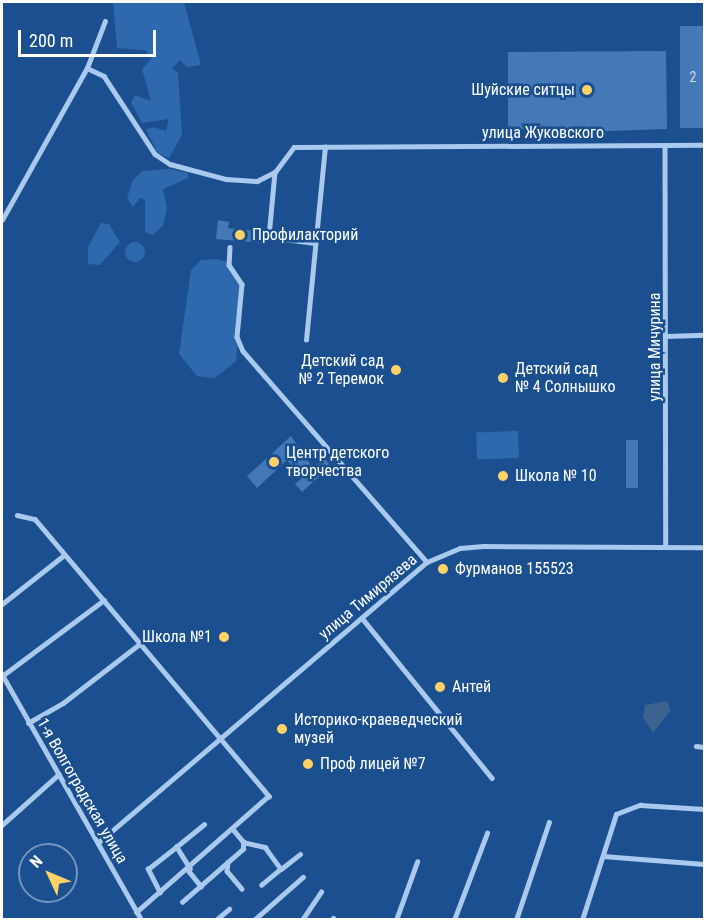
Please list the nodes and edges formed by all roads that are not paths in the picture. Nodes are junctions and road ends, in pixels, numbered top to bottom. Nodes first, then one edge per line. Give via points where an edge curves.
1 (105, 21) dead end
2 (87, 68) junction
3 (705, 145) edge
4 (665, 146) junction
5 (325, 147) junction
6 (275, 172) junction
7 (2, 220) edge
8 (315, 243) junction
9 (230, 247) dead end
10 (705, 335) edge
11 (666, 336) junction
12 (306, 340) dead end
13 (17, 515) dead end
14 (705, 547) edge
15 (666, 548) junction
16 (64, 555) junction
17 (427, 562) junction
18 (105, 600) junction
19 (2, 604) edge
20 (362, 618) junction
21 (141, 643) junction
22 (2, 675) edge
23 (28, 723) junction
24 (219, 736) junction
25 (696, 746) dead end
26 (705, 747) edge
27 (59, 774) junction
28 (492, 778) dead end
29 (705, 809) edge
30 (549, 822) dead end
31 (204, 824) dead end
32 (2, 825) edge
33 (233, 830) junction
34 (488, 833) dead end
35 (99, 842) junction
36 (243, 842) junction
37 (176, 847) junction
38 (300, 854) dead end
39 (603, 855) junction
40 (417, 861) dead end
41 (228, 862) junction
42 (705, 864) edge
43 (189, 869) junction
44 (281, 869) junction
45 (303, 877) dead end
46 (262, 885) dead end
47 (201, 886) junction
48 (242, 889) dead end
49 (321, 892) dead end
50 (160, 893) junction
51 (182, 902) dead end
52 (229, 909) dead end
53 (137, 912) junction
54 (142, 920) edge
55 (216, 920) edge
56 (254, 920) edge
57 (302, 920) edge
58 (396, 920) edge
59 (454, 920) edge
60 (516, 920) edge
61 (582, 920) edge

1 - 2 street
2 - 6 street via 104,76 155,154 187,170 257,181
2 - 7 street
3 - 4 street, улица Жуковского
4 - 5 street, улица Жуковского
4 - 11 street, улица Мичурина
5 - 6 street, улица Жуковского via 294,147
5 - 8 street
6 - 8 street via 269,237
8 - 12 street
9 - 17 street via 229,265 242,284 237,337 243,351
10 - 11 street
11 - 15 street, улица Мичурина
13 - 16 street via 35,519
14 - 15 street, улица Тимирязева
15 - 17 street, улица Тимирязева via 483,546 460,548
16 - 18 street
16 - 19 street
17 - 20 street, улица Тимирязева
18 - 21 street
18 - 22 street
20 - 24 street, улица Тимирязева
20 - 28 street
21 - 23 street via 63,703
21 - 24 street
22 - 23 street, 1-я Волгоградская улица
23 - 27 street, 1-я Волгоградская улица
24 - 33 street via 269,796
24 - 35 street, улица Тимирязева
25 - 26 street
27 - 32 street
27 - 35 street, 1-я Волгоградская улица
29 - 39 street via 640,805 616,814
30 - 60 street
31 - 37 street
33 - 36 street
33 - 43 street
34 - 59 street
35 - 53 street, 1-я Волгоградская улица
36 - 41 street via 243,849
36 - 44 street via 265,847
37 - 43 street
37 - 50 street via 148,869
38 - 44 street
39 - 42 street
39 - 61 street
40 - 58 street
41 - 47 street
41 - 48 street via 227,871
43 - 47 street
43 - 50 street
44 - 46 street
45 - 56 street
47 - 51 street
49 - 57 street
50 - 53 street
52 - 55 street
53 - 54 street, 1-я Волгоградская улица

